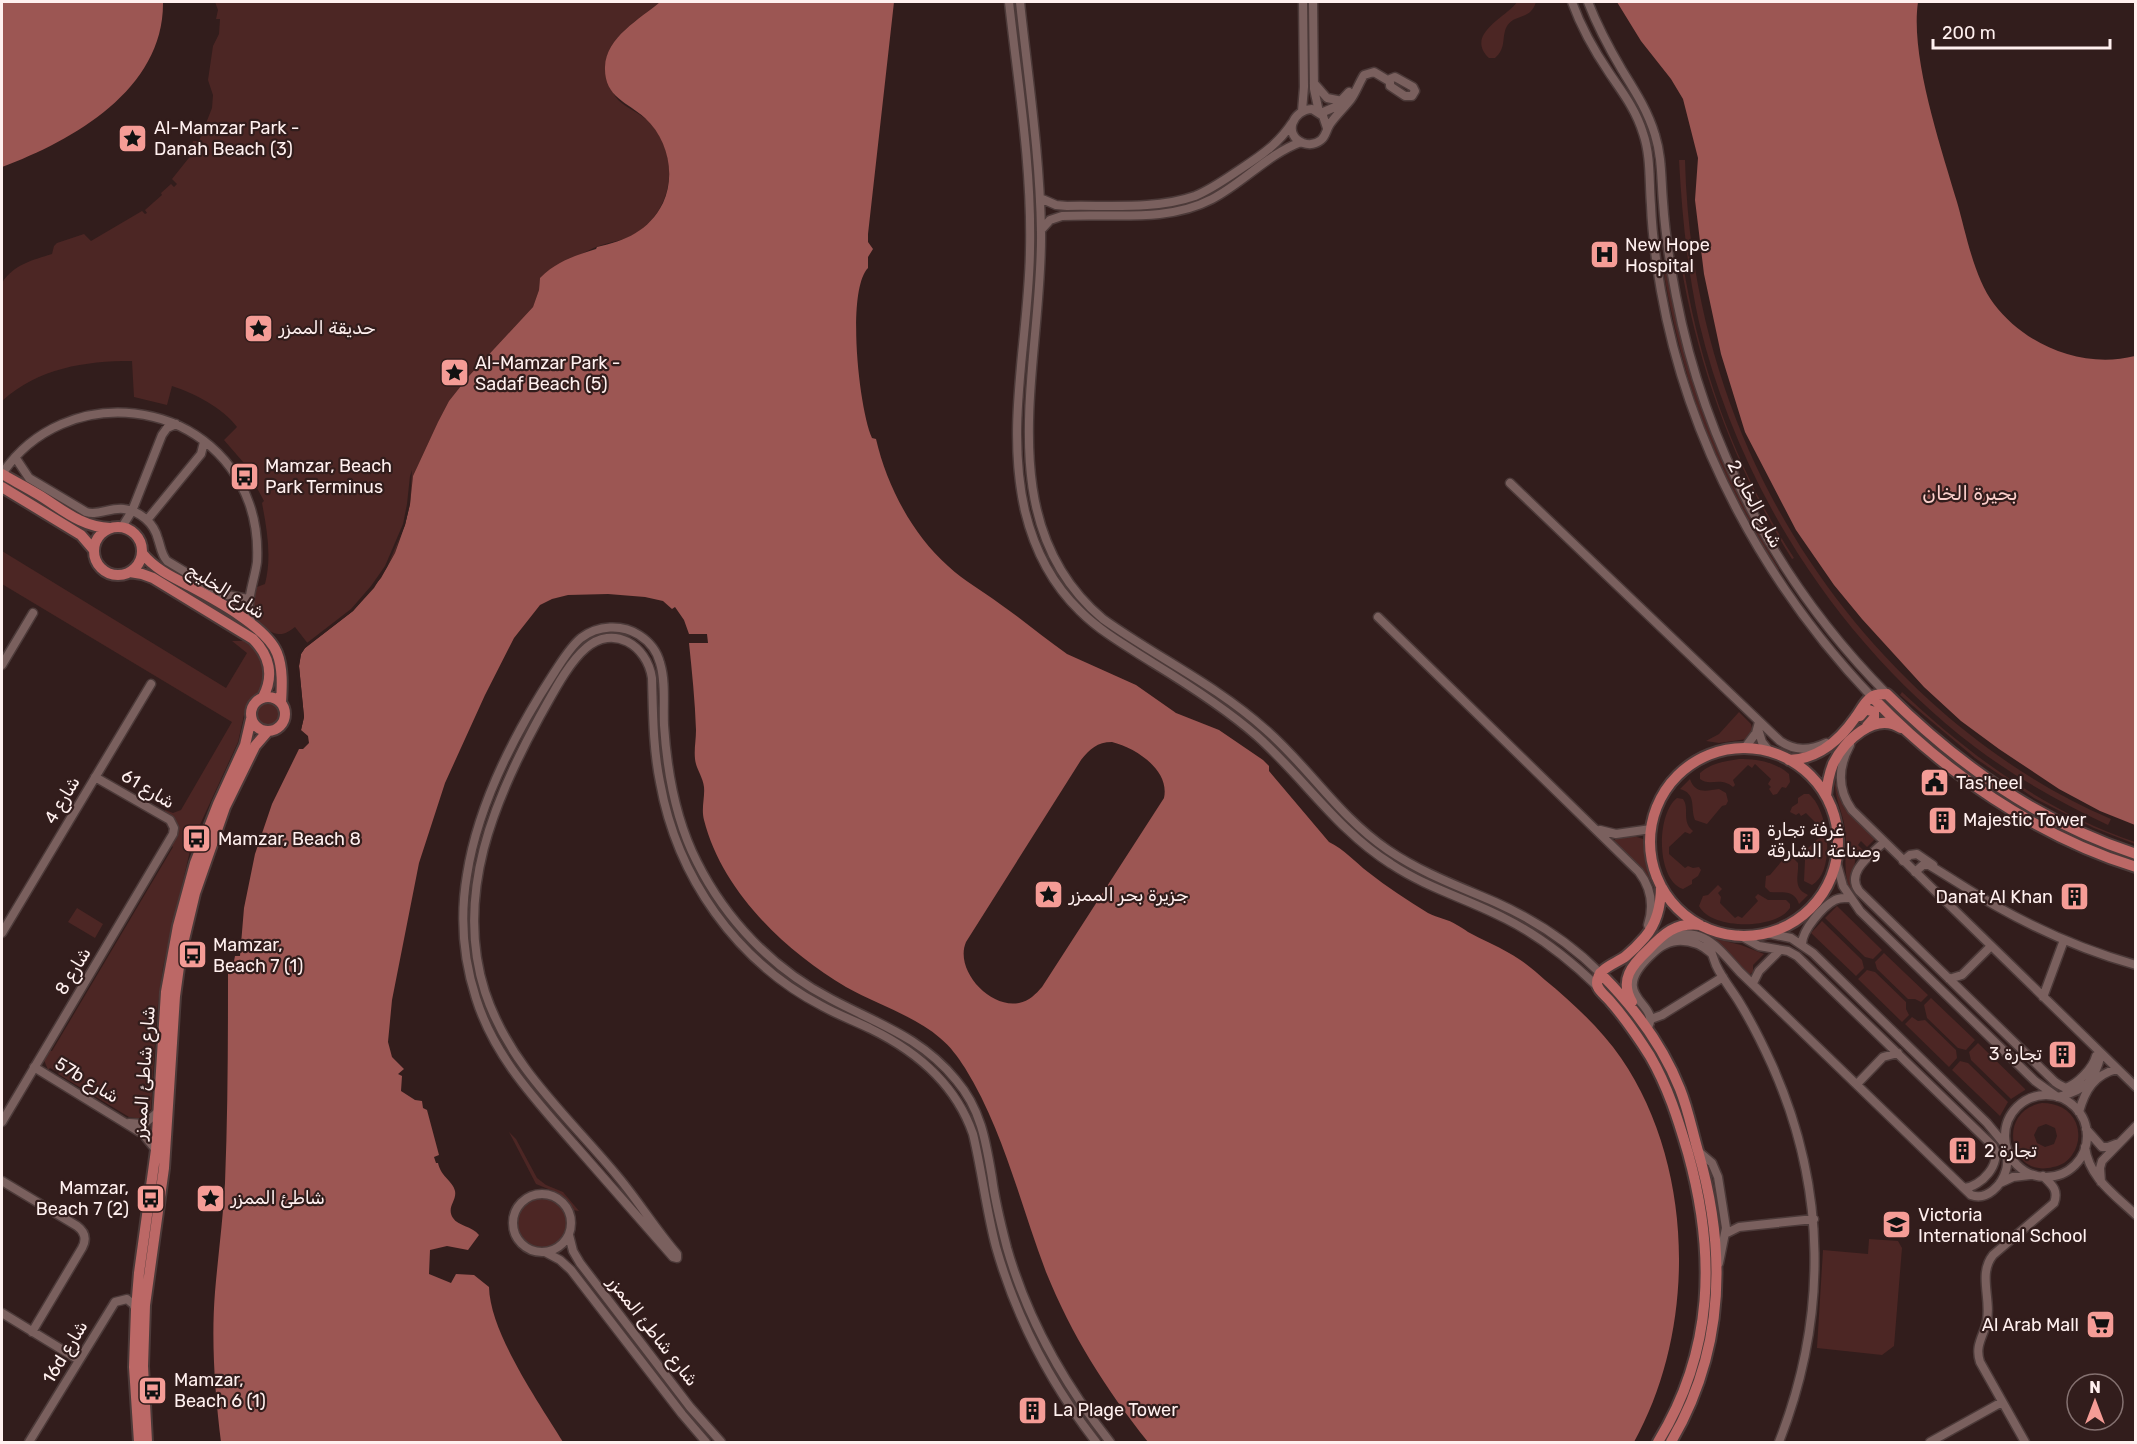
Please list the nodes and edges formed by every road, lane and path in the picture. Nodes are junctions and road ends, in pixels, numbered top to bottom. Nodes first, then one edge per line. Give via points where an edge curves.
1 (1009, 2) edge
2 (1020, 2) edge
3 (1303, 2) edge
4 (1313, 2) edge
5 (1572, 2) edge
6 (1588, 2) edge
7 (1382, 73) junction
8 (1391, 79) dead end
9 (1314, 83) junction
10 (1342, 101) junction
11 (1302, 111) junction
12 (1320, 112) junction
13 (1293, 123) junction
14 (1327, 128) junction
15 (1301, 142) junction
16 (1658, 147) junction
17 (1647, 149) junction
18 (1649, 167) junction
19 (1661, 167) junction
20 (1040, 198) junction
21 (1041, 230) junction
22 (176, 424) junction
23 (1018, 431) junction
24 (1029, 432) junction
25 (204, 442) junction
26 (15, 457) junction
27 (2, 474) edge
28 (1510, 483) dead end
29 (2, 487) edge
30 (132, 511) junction
31 (147, 520) junction
32 (122, 527) junction
33 (110, 528) junction
34 (93, 549) junction
35 (142, 553) junction
36 (130, 572) junction
37 (248, 599) junction
38 (33, 613) dead end
39 (1378, 617) dead end
40 (252, 625) junction
41 (2, 664) edge
42 (1195, 678) junction
43 (150, 684) dead end
44 (1188, 686) junction
45 (1887, 694) junction
46 (263, 697) junction
47 (1872, 697) junction
48 (281, 703) junction
49 (251, 719) junction
50 (1854, 721) junction
51 (1758, 725) junction
52 (1865, 729) junction
53 (268, 731) junction
54 (1914, 736) junction
55 (1855, 737) junction
56 (1837, 738) junction
57 (1744, 748) junction
58 (1770, 752) junction
59 (1789, 760) junction
60 (95, 777) junction
61 (673, 795) junction
62 (1826, 796) junction
63 (663, 797) junction
64 (1587, 822) junction
65 (1651, 830) junction
66 (172, 837) joint
67 (1884, 842) junction
68 (1874, 852) junction
69 (2136, 854) edge
70 (1836, 861) junction
71 (1903, 861) junction
72 (2136, 867) edge
73 (1940, 871) junction
74 (1915, 872) junction
75 (703, 873) junction
76 (693, 879) junction
77 (1661, 886) junction
78 (1849, 898) junction
79 (1864, 915) junction
80 (1892, 924) junction
81 (1700, 925) junction
82 (2, 933) edge
83 (1766, 933) junction
84 (1739, 935) junction
85 (1650, 940) junction
86 (1707, 940) junction
87 (2064, 940) junction
88 (1802, 944) junction
89 (1991, 946) junction
90 (1780, 950) junction
91 (1713, 955) junction
92 (1619, 961) junction
93 (2136, 965) edge
94 (1827, 967) junction
95 (1629, 971) junction
96 (1740, 972) junction
97 (1600, 973) junction
98 (1962, 975) junction
99 (1724, 979) junction
100 (1949, 979) junction
101 (1753, 983) junction
102 (1598, 987) junction
103 (1960, 990) junction
104 (1837, 994) junction
105 (2043, 997) junction
106 (1646, 1023) junction
107 (1630, 1027) junction
108 (1886, 1042) junction
109 (2099, 1051) junction
110 (1898, 1053) junction
111 (2025, 1053) junction
112 (1883, 1057) junction
113 (34, 1067) junction
114 (2117, 1069) junction
115 (2092, 1080) junction
116 (2035, 1081) junction
117 (1857, 1084) junction
118 (2136, 1087) edge
119 (2065, 1088) junction
120 (2057, 1097) junction
121 (159, 1111) junction
122 (2079, 1112) junction
123 (1965, 1119) junction
124 (123, 1121) junction
125 (2, 1122) edge
126 (1990, 1126) junction
127 (2136, 1126) edge
128 (2086, 1129) junction
129 (2119, 1143) junction
130 (2085, 1147) junction
131 (2007, 1148) junction
132 (156, 1150) junction
133 (1698, 1151) junction
134 (2040, 1176) junction
135 (620, 1179) junction
136 (2, 1181) edge
137 (2101, 1182) junction
138 (1997, 1185) junction
139 (611, 1187) junction
140 (1964, 1188) junction
141 (2136, 1215) edge
142 (1814, 1219) junction
143 (1726, 1221) junction
144 (1739, 1227) junction
145 (1725, 1234) junction
146 (569, 1235) junction
147 (545, 1252) junction
148 (1718, 1269) junction
149 (136, 1310) junction
150 (2, 1313) edge
151 (32, 1332) junction
152 (79, 1360) junction
153 (2002, 1402) junction
154 (140, 1441) edge
155 (29, 1443) edge
156 (706, 1443) edge
157 (721, 1443) edge
158 (1096, 1443) edge
159 (1110, 1443) edge
160 (1658, 1443) edge
161 (1671, 1443) edge
162 (1779, 1443) edge
163 (1930, 1443) edge
164 (2025, 1443) edge

1 - 23 street via 1030,225
2 - 20 street
3 - 11 street
4 - 9 street
5 - 17 street, شارع الخان 2 via 1601,60 1635,113
6 - 16 street, شارع الخان 2 via 1646,111
7 - 8 street
7 - 10 street via 1374,68 1365,70
7 - 14 street via 1364,75 1352,98
9 - 10 street via 1327,98
9 - 12 street
10 - 12 street
11 - 12 street
11 - 13 street
12 - 14 street
13 - 15 street via 1294,134
13 - 20 street via 1261,155 1213,187 1187,198 1153,204 1067,206
14 - 15 street via 1320,141
15 - 21 street via 1224,193 1196,206 1155,215 1058,217
16 - 17 street
16 - 19 street, شارع الخان 2
17 - 18 street, شارع الخان 2
18 - 19 street
18 - 47 street, شارع الخان 2 via 1654,243 1665,310 1677,360 1711,454 1775,575 1819,636
19 - 45 street, شارع الخان 2 via 1665,225 1681,318 1699,387 1724,453 1757,522 1793,581
20 - 21 street
21 - 24 street
22 - 25 street
22 - 26 street via 128,412 84,416 46,431
22 - 30 street via 162,435
23 - 24 street
23 - 44 street via 1018,468 1026,514 1037,547 1059,587 1097,626
24 - 42 street via 1029,467 1036,507 1048,543 1067,579 1103,619
25 - 31 street via 201,453
25 - 37 street via 231,468 250,506 257,547
26 - 27 street
26 - 30 street via 29,478 86,512 117,508
27 - 33 main road via 81,522
28 - 51 street
29 - 34 main road via 81,536
30 - 31 street
30 - 32 street
31 - 37 street via 168,561 222,594
32 - 33 main road
32 - 35 main road via 136,535
33 - 34 main road via 100,534
34 - 36 main road via 103,570 119,576
35 - 36 main road
35 - 40 main road, شارع الخليج via 158,568
36 - 46 main road, شارع الخليج via 153,578 253,639 264,652 269,667 269,683
37 - 40 street
38 - 41 street
39 - 64 street
40 - 48 main road, شارع الخليج via 277,653
42 - 44 street
42 - 97 street via 1269,732 1334,804 1376,842 1431,876 1496,902 1536,924
43 - 60 street, شارع 4
44 - 102 street via 1259,738 1335,820 1373,852 1430,886 1525,930 1560,953
45 - 47 main road
45 - 69 main road, شارع الخان 2 via 1957,756 2011,795 2069,827
46 - 48 main road
46 - 49 main road via 253,706
47 - 50 main road
47 - 54 main road, شارع الخان 2
48 - 53 main road via 285,710 283,723
49 - 53 main road via 259,729
49 - 121 main road, شارع شاطئ الممزر via 245,745 195,863 180,916 164,1003
50 - 52 main road via 1865,710 1872,710 1874,718
50 - 56 main road
51 - 56 street via 1797,749 1811,749
51 - 57 street
51 - 58 street via 1762,742
52 - 54 main road via 1886,722
52 - 55 main road
53 - 154 main road, شارع شاطئ الممزر via 252,751 225,807 195,893 181,952 164,1168 145,1305
54 - 72 main road, شارع الخان 2 via 1971,782 2032,822 2077,845
55 - 62 main road via 1835,761
55 - 67 street via 1842,765 1842,791 1852,810
56 - 59 main road via 1816,755
57 - 58 main road
57 - 65 main road via 1717,752 1684,770 1661,798
58 - 59 main road
59 - 62 main road via 1813,778
60 - 66 street, شارع 61 via 170,820 174,828
60 - 82 street, شارع 4
61 - 63 street
61 - 75 street
61 - 139 street via 665,744 662,669 656,653 630,631 612,627 595,630 568,652 518,735 482,818 467,874 463,914 466,953 474,992 488,1029 521,1083
62 - 70 main road via 1837,828
63 - 76 street via 675,839
63 - 135 street via 649,665 643,654 626,641 598,640 578,657 528,739 494,813 477,876 477,952 498,1026 530,1076
64 - 65 street via 1612,834
64 - 85 street via 1646,882 1652,906
65 - 77 main road via 1651,854
66 - 113 street, شارع 8
67 - 68 street
67 - 71 street
68 - 71 street via 1887,850
68 - 80 street via 1856,871 1854,883
70 - 78 street
70 - 83 main road via 1826,888 1811,907 1787,925
71 - 73 street via 1917,854
71 - 74 street
73 - 74 street via 1925,864
73 - 87 street
74 - 89 street
75 - 76 street
75 - 159 street via 739,926 786,970 826,997 901,1034 945,1068 965,1091 985,1134 1006,1243 1024,1295 1059,1369
76 - 158 street via 731,933 772,973 820,1005 895,1042 955,1096 973,1134 992,1228 1014,1299 1045,1365
77 - 81 main road via 1678,908
77 - 85 main road
78 - 79 street
78 - 88 street via 1832,902 1807,927
79 - 80 street
79 - 116 street
80 - 100 street
81 - 84 main road
81 - 85 main road via 1678,927
83 - 84 main road
83 - 88 street
84 - 90 street via 1758,946
85 - 86 street via 1680,935
85 - 92 main road
85 - 95 main road
86 - 91 street
86 - 96 street via 1720,948
87 - 93 street
87 - 105 street
88 - 94 street
89 - 98 street
89 - 105 street
90 - 101 street via 1762,967
90 - 104 street via 1797,956
91 - 99 street
91 - 106 street via 1696,943 1675,941 1656,950 1638,967 1633,988
92 - 95 main road via 1614,966 1616,972 1622,975
92 - 97 main road
94 - 104 street
94 - 126 street
95 - 106 main road via 1627,990
96 - 99 street
96 - 101 street
97 - 102 main road
97 - 106 main road
98 - 100 street
98 - 103 street
99 - 106 street
99 - 142 street via 1756,1030 1780,1083 1800,1143
100 - 103 street
101 - 117 street
102 - 107 main road
103 - 111 street
104 - 108 street
105 - 109 street
106 - 107 main road
106 - 133 main road via 1680,1089
107 - 160 main road via 1674,1104 1697,1186 1707,1253 1697,1350 1682,1398
108 - 110 street
108 - 112 street
109 - 114 street
109 - 115 street
109 - 119 street via 2091,1066 2071,1087
110 - 112 street
110 - 123 street
111 - 116 street
111 - 119 street
112 - 117 street
113 - 124 street, 57b شارع
113 - 125 street, شارع 8
114 - 115 street
114 - 118 street
115 - 119 street via 2074,1090
115 - 120 street via 2075,1092
115 - 122 street
116 - 120 street
117 - 140 street
120 - 122 street
120 - 131 street via 2032,1097 2017,1107 2006,1128
121 - 124 street, 57b شارع via 144,1124
121 - 132 main road, شارع شاطئ الممزر
122 - 128 street
123 - 126 street
123 - 140 street via 1993,1146 1996,1159 1974,1185
124 - 132 street, 57b شارع via 147,1138
126 - 131 street
127 - 129 street
128 - 129 street via 2102,1147
128 - 130 street
129 - 137 street via 2102,1161
130 - 134 street via 2069,1169
130 - 137 street via 2090,1166
131 - 134 street via 2017,1165
131 - 138 street via 2007,1168
132 - 149 main road, شارع شاطئ الممزر
133 - 143 street via 1717,1172
133 - 148 main road via 1712,1202
134 - 138 street via 2013,1177
134 - 153 street via 2055,1190 2054,1203 1993,1255 1985,1271 1989,1307 1978,1354
135 - 139 street via 618,1187
135 - 139 street via 677,1258
136 - 151 street via 77,1226 85,1238
137 - 141 street
138 - 140 street via 1981,1197
142 - 144 street
142 - 162 street via 1816,1269 1811,1323 1798,1390
143 - 144 street
143 - 145 street
144 - 145 street
145 - 148 street
146 - 147 street via 559,1246
146 - 147 street via 571,1217 562,1202 541,1193 523,1200 514,1212 516,1237 528,1249
146 - 157 street, شارع شاطئ الممزر via 580,1263
147 - 156 street, شارع شاطئ الممزر via 571,1270
148 - 161 main road via 1714,1318 1703,1370 1692,1403
149 - 152 street, 16d شارع via 127,1299 115,1302
149 - 154 main road, شارع شاطئ الممزر via 134,1367
150 - 151 street
151 - 152 street
152 - 155 street, 16d شارع
153 - 163 street
153 - 164 street

